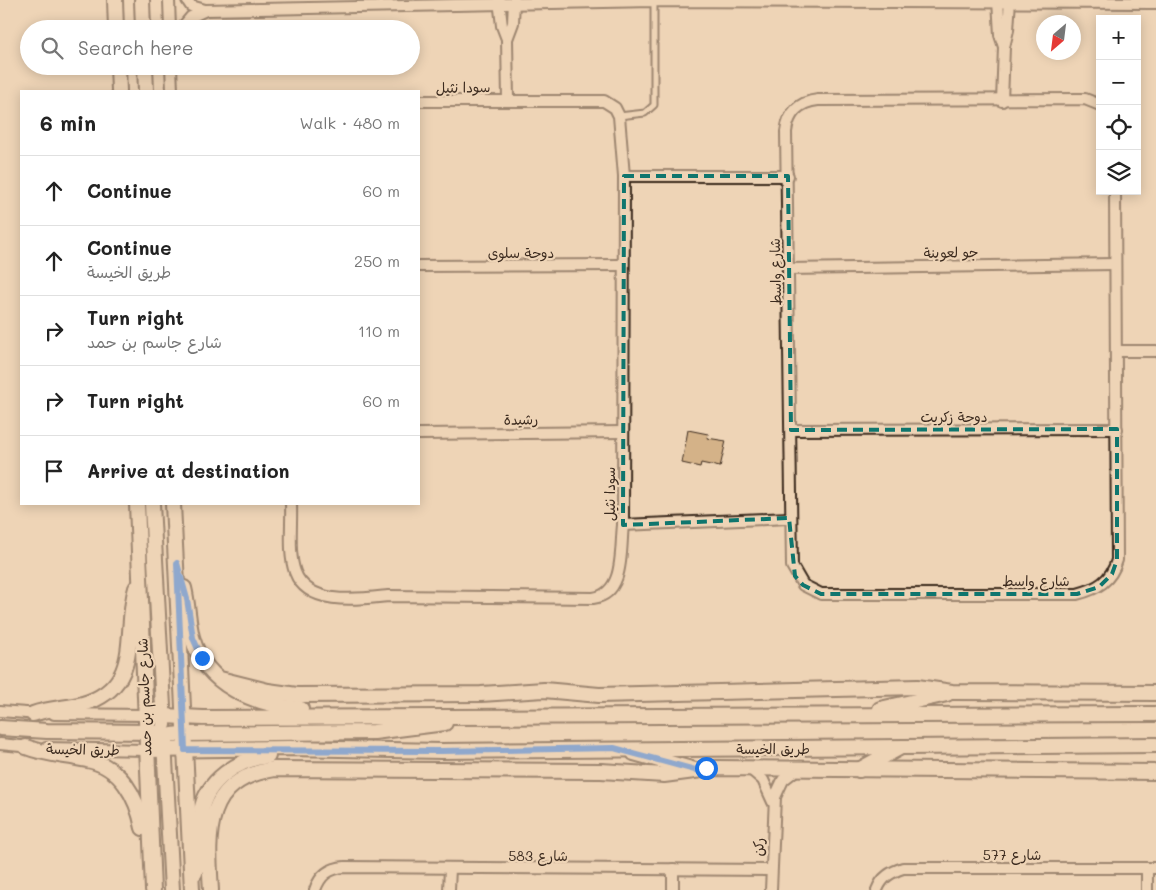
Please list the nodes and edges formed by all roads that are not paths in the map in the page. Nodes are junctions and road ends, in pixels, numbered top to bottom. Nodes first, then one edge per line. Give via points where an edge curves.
1 (114, 0) edge
2 (142, 0) edge
3 (169, 0) edge
4 (187, 0) edge
5 (654, 1) edge
6 (890, 1) edge
7 (904, 1) edge
8 (998, 1) edge
9 (1010, 1) edge
10 (500, 2) edge
11 (514, 2) edge
12 (366, 3) edge
13 (1156, 3) edge
14 (206, 10) junction
15 (115, 20) edge
16 (143, 20) edge
17 (170, 20) edge
18 (188, 20) edge
19 (507, 39) junction
20 (1004, 47) junction
21 (118, 75) edge
22 (145, 75) edge
23 (171, 75) edge
24 (119, 90) edge
25 (146, 90) edge
26 (172, 90) edge
27 (508, 100) junction
28 (420, 101) edge
29 (1002, 101) junction
30 (1096, 103) edge
31 (619, 116) junction
32 (624, 176) junction
33 (788, 176) junction
34 (1115, 195) edge
35 (1115, 264) junction
36 (623, 265) junction
37 (420, 266) edge
38 (788, 269) junction
39 (1116, 351) junction
40 (1156, 351) edge
41 (1117, 429) junction
42 (790, 430) junction
43 (623, 432) junction
44 (420, 434) edge
45 (137, 505) edge
46 (152, 505) edge
47 (173, 505) edge
48 (291, 505) edge
49 (789, 518) junction
50 (623, 525) junction
51 (177, 563) junction
52 (140, 573) junction
53 (220, 680) junction
54 (952, 692) junction
55 (1156, 693) edge
56 (0, 711) edge
57 (32, 714) junction
58 (863, 714) junction
59 (1156, 714) edge
60 (145, 716) junction
61 (163, 716) junction
62 (328, 716) junction
63 (483, 716) junction
64 (182, 717) junction
65 (0, 728) edge
66 (146, 732) junction
67 (183, 734) junction
68 (164, 737) junction
69 (0, 744) edge
70 (1156, 745) edge
71 (26, 747) junction
72 (901, 747) junction
73 (289, 748) junction
74 (614, 748) junction
75 (146, 750) junction
76 (185, 750) junction
77 (748, 768) junction
78 (797, 769) junction
79 (695, 770) junction
80 (858, 770) junction
81 (1156, 772) edge
82 (773, 806) junction
83 (151, 855) junction
84 (450, 868) junction
85 (1152, 868) edge
86 (673, 869) junction
87 (771, 870) junction
88 (192, 885) edge
89 (153, 890) edge
90 (172, 890) edge
91 (211, 890) edge
92 (315, 890) edge
93 (449, 890) edge
94 (673, 890) edge
95 (771, 890) edge
96 (877, 890) edge
97 (1147, 890) edge

1 - 15 main road
2 - 16 main road
3 - 17 street
4 - 14 street via 191,6
5 - 6 street
5 - 11 street
5 - 31 lane via 654,105 645,113
6 - 7 street
7 - 8 street
8 - 9 street
8 - 20 street via 1000,36
9 - 13 street
9 - 20 street
10 - 11 street
10 - 12 street
10 - 19 street, سودا نثيل
11 - 19 street, سودا نثيل via 513,23
12 - 14 street
14 - 18 street
19 - 27 street, سودا نثيل
20 - 29 street
21 - 24 main road
22 - 25 main road
23 - 26 street
27 - 28 street, سودا نثيل
27 - 31 street, سودا نثيل via 604,101 615,108
29 - 30 street, شارع واسط via 1085,99
29 - 33 street, شارع واسط via 810,101 795,109 787,124
31 - 32 street, سودا نثيل
32 - 33 street
32 - 36 street, سودا نثيل
33 - 38 street, شارع واسط
34 - 35 street, شارع واسط
35 - 38 street, جو لعوينة
35 - 39 street, شارع واسط
36 - 37 street, دوحة سلوى
36 - 43 street, سودا نثيل
38 - 42 street, شارع واسط
39 - 40 street
39 - 41 street, شارع واسط
41 - 42 street, دوحة زكريت
41 - 49 street, شارع واسط via 1117,560 1106,581 1091,591 1077,594 821,594 803,585 796,576 792,566
42 - 49 street, شارع واسط
43 - 44 street, رشيدة
43 - 50 street, سودا نثيل
45 - 52 main road, شارع جاسم بن حمد
46 - 61 main road
47 - 51 main road
48 - 50 street, سودا نثيل via 293,562 299,580 322,596 358,599 388,596 599,598 608,593 616,582
49 - 50 street
51 - 53 main road via 197,650
51 - 64 main road
52 - 57 main road via 131,608 128,660 115,682 92,701
52 - 60 main road, شارع جاسم بن حمد
53 - 54 main road via 297,695 481,694 544,690 599,695 916,687
53 - 62 main road via 258,701 313,710
54 - 55 main road
54 - 58 main road
56 - 57 street
57 - 60 street
58 - 59 main road
58 - 63 main road
60 - 61 main road
60 - 66 main road, شارع جاسم بن حمد
60 - 68 main road via 158,725
61 - 64 main road
61 - 68 main road
62 - 63 main road
62 - 64 main road
63 - 67 main road via 374,732
64 - 67 main road
64 - 68 main road
65 - 66 main road
66 - 68 main road
66 - 75 main road, شارع جاسم بن حمد
67 - 68 main road
67 - 76 main road
68 - 75 main road, طريق الخيسة
68 - 76 main road
68 - 90 main road
69 - 71 street, طريق الخيسة
70 - 72 main road, طريق الخيسة
71 - 75 street, طريق الخيسة
71 - 83 main road via 44,754 99,763 117,774 133,796
72 - 74 main road, طريق الخيسة
72 - 80 main road
73 - 74 main road, طريق الخيسة via 441,751
73 - 76 main road, طريق الخيسة
73 - 88 main road via 278,754 242,762 222,776 210,790 202,805 200,853
74 - 79 main road
75 - 83 main road, شارع جاسم بن حمد
76 - 88 main road
77 - 78 main road, طريق الخيسة
77 - 79 main road, طريق الخيسة
77 - 82 street, ركن via 763,780 772,796
78 - 80 main road, طريق الخيسة
78 - 82 street, ركن via 783,780
79 - 91 main road, طريق الخيسة via 664,775 601,770 274,769 256,772 233,784 215,810 210,835
80 - 81 main road, طريق الخيسة
82 - 87 street, ركن
83 - 89 main road, شارع جاسم بن حمد
84 - 86 street, شارع 583
84 - 92 street, شارع 583 via 336,868 322,876
84 - 93 street
85 - 96 street, شارع 577 via 903,868 884,878
85 - 97 street
86 - 87 street, شارع 583
86 - 94 street
87 - 95 street, ركن

